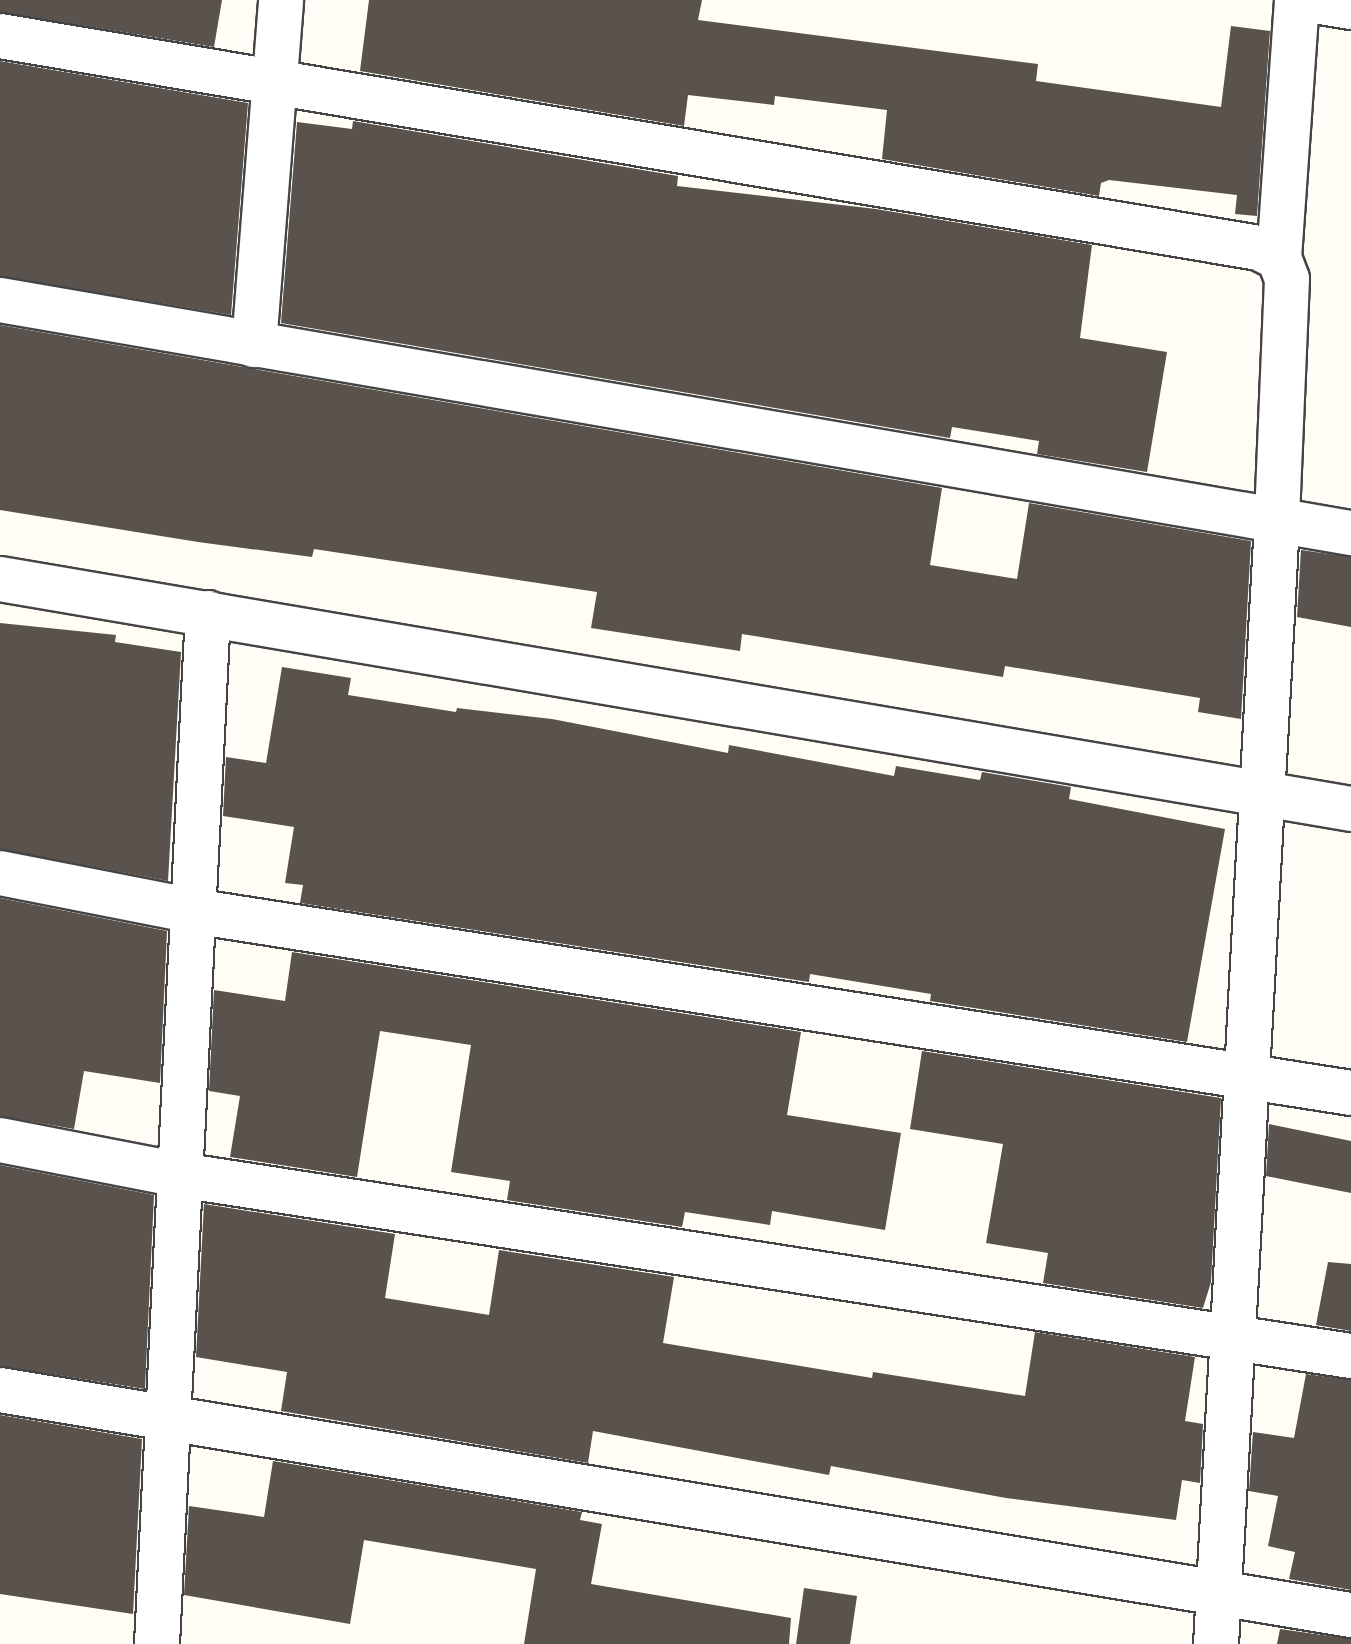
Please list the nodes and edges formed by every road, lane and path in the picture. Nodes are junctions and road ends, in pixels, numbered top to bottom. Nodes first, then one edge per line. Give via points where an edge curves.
1 (281, 0) edge
2 (1297, 0) edge
3 (1308, 0) edge
4 (1351, 7) edge
5 (0, 36) edge
6 (275, 82) junction
7 (1279, 258) junction
8 (0, 300) edge
9 (254, 345) junction
10 (1277, 522) junction
11 (1351, 533) edge
12 (0, 579) edge
13 (208, 613) junction
14 (1262, 793) junction
15 (1351, 809) edge
16 (0, 873) edge
17 (193, 911) junction
18 (1247, 1076) junction
19 (1351, 1093) edge
20 (0, 1140) edge
21 (180, 1175) junction
22 (1232, 1337) junction
23 (1351, 1356) edge
24 (0, 1390) edge
25 (168, 1420) junction
26 (1218, 1595) junction
27 (1351, 1615) edge
28 (157, 1644) edge
29 (1216, 1644) edge

1 - 6 street
2 - 7 street
3 - 4 street
5 - 6 street
6 - 7 street via 1243,245
6 - 9 street
7 - 10 street via 1287,279
8 - 9 street
9 - 10 street
10 - 11 street
10 - 14 street
12 - 13 street
13 - 14 street
13 - 17 street
14 - 15 street
14 - 18 street
16 - 17 street
17 - 18 street
17 - 21 street
18 - 19 street
18 - 22 street
20 - 21 street
21 - 22 street
21 - 25 street
22 - 23 street
22 - 26 street
24 - 25 street
25 - 26 street
25 - 28 street
26 - 27 street
26 - 29 street

